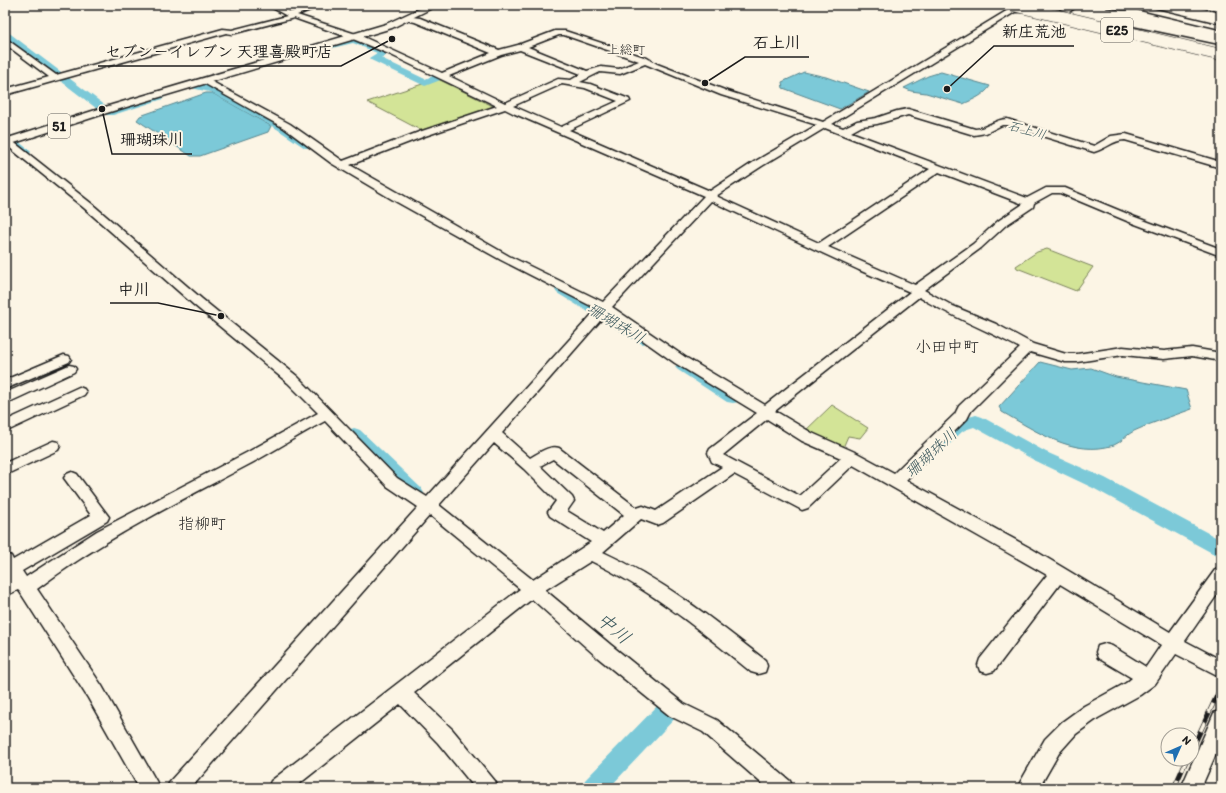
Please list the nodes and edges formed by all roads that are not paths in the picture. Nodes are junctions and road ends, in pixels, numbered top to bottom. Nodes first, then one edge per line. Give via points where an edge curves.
1 (271, 5) edge
2 (320, 5) edge
3 (434, 5) edge
4 (995, 5) edge
5 (1038, 5) edge
6 (1075, 5) edge
7 (1110, 5) edge
8 (1200, 5) edge
9 (1016, 6) edge
10 (1221, 7) edge
11 (1063, 12) junction
12 (1172, 12) junction
13 (293, 15) junction
14 (1221, 16) edge
15 (408, 18) junction
16 (1209, 24) junction
17 (1221, 27) edge
18 (1150, 28) junction
19 (356, 36) junction
20 (5, 40) edge
21 (522, 48) junction
22 (1221, 52) edge
23 (498, 53) junction
24 (648, 62) junction
25 (588, 74) junction
26 (441, 76) junction
27 (60, 77) junction
28 (204, 81) junction
29 (573, 83) junction
30 (5, 92) edge
31 (505, 106) junction
32 (825, 125) junction
33 (562, 130) junction
34 (843, 132) junction
35 (10, 142) edge
36 (342, 165) junction
37 (1221, 165) edge
38 (938, 168) junction
39 (710, 196) junction
40 (1028, 202) junction
41 (820, 247) junction
42 (1221, 253) edge
43 (917, 291) junction
44 (605, 308) junction
45 (1028, 347) junction
46 (1221, 356) edge
47 (5, 385) edge
48 (78, 392) dead end
49 (5, 399) edge
50 (766, 412) junction
51 (328, 414) junction
52 (5, 427) edge
53 (493, 434) junction
54 (53, 446) dead end
55 (852, 457) junction
56 (7, 462) edge
57 (530, 465) junction
58 (733, 467) junction
59 (72, 478) dead end
60 (895, 481) junction
61 (429, 506) junction
62 (635, 515) junction
63 (604, 542) junction
64 (590, 553) junction
65 (1058, 574) junction
66 (1221, 575) edge
67 (13, 577) edge
68 (532, 589) junction
69 (1174, 644) junction
70 (1105, 652) dead end
71 (987, 665) dead end
72 (758, 666) dead end
73 (1221, 669) edge
74 (1148, 678) junction
75 (401, 693) junction
76 (1221, 719) edge
77 (150, 788) edge
78 (177, 788) edge
79 (278, 788) edge
80 (488, 788) edge
81 (783, 788) edge
82 (1027, 788) edge
83 (1191, 788) edge

1 - 13 street
2 - 13 street
3 - 15 main road, 51
4 - 9 street
5 - 11 main road
6 - 11 street
7 - 12 street
8 - 10 street via 1218,9
9 - 22 highway, E25, bridge
9 - 32 street
11 - 18 main road via 1125,27
12 - 16 street
12 - 18 street
13 - 19 street
13 - 27 street
14 - 16 street
15 - 19 main road, 51
15 - 23 street
16 - 17 street
18 - 22 main road
19 - 26 street
19 - 28 main road, 51
20 - 27 street
21 - 23 street
21 - 24 street via 565,33
21 - 25 street
23 - 26 street
24 - 25 street via 616,72 604,69
24 - 32 street via 724,93
25 - 29 street
26 - 31 street
27 - 30 street
28 - 35 main road, 51
28 - 36 street via 287,126
29 - 31 street via 561,80
29 - 33 street via 626,101
31 - 33 street
31 - 36 street
32 - 34 street
32 - 39 street via 758,164
33 - 39 street
34 - 37 street via 860,123 877,121 900,113 911,113 974,132 983,131 1000,122 1007,122 1094,149 1113,138 1126,137
34 - 38 street
35 - 51 street via 293,380
36 - 44 street via 505,258
38 - 40 street
38 - 41 street
39 - 41 street
39 - 44 street
40 - 42 street via 1050,190 1061,190
40 - 43 street via 1029,205 1002,223
41 - 43 street
43 - 45 street
43 - 50 street
44 - 50 street via 680,360
44 - 53 street
45 - 46 street via 1065,358 1123,351 1164,354 1192,352
45 - 60 street
47 - 49 street via 66,364
48 - 52 street
50 - 55 street via 807,437
50 - 58 street via 715,453 717,458
51 - 61 street via 392,482
51 - 67 street via 242,462 165,500 56,563
53 - 57 street
53 - 61 street
54 - 56 street
55 - 58 street via 802,504
55 - 60 street
57 - 62 street via 554,452
57 - 63 street via 566,501 556,512
58 - 62 street via 657,519 643,512
59 - 67 street via 101,517
60 - 65 street
61 - 68 street
61 - 78 street
62 - 63 street
63 - 64 street
64 - 68 street
64 - 72 street via 616,564 669,599
65 - 69 street
65 - 71 street
66 - 69 street
67 - 77 street via 95,692
68 - 75 street
68 - 81 street via 678,710 710,726
69 - 73 street
69 - 74 street
70 - 74 street
74 - 82 street via 1069,728 1052,746
75 - 79 street
75 - 80 street via 445,736
76 - 83 street

